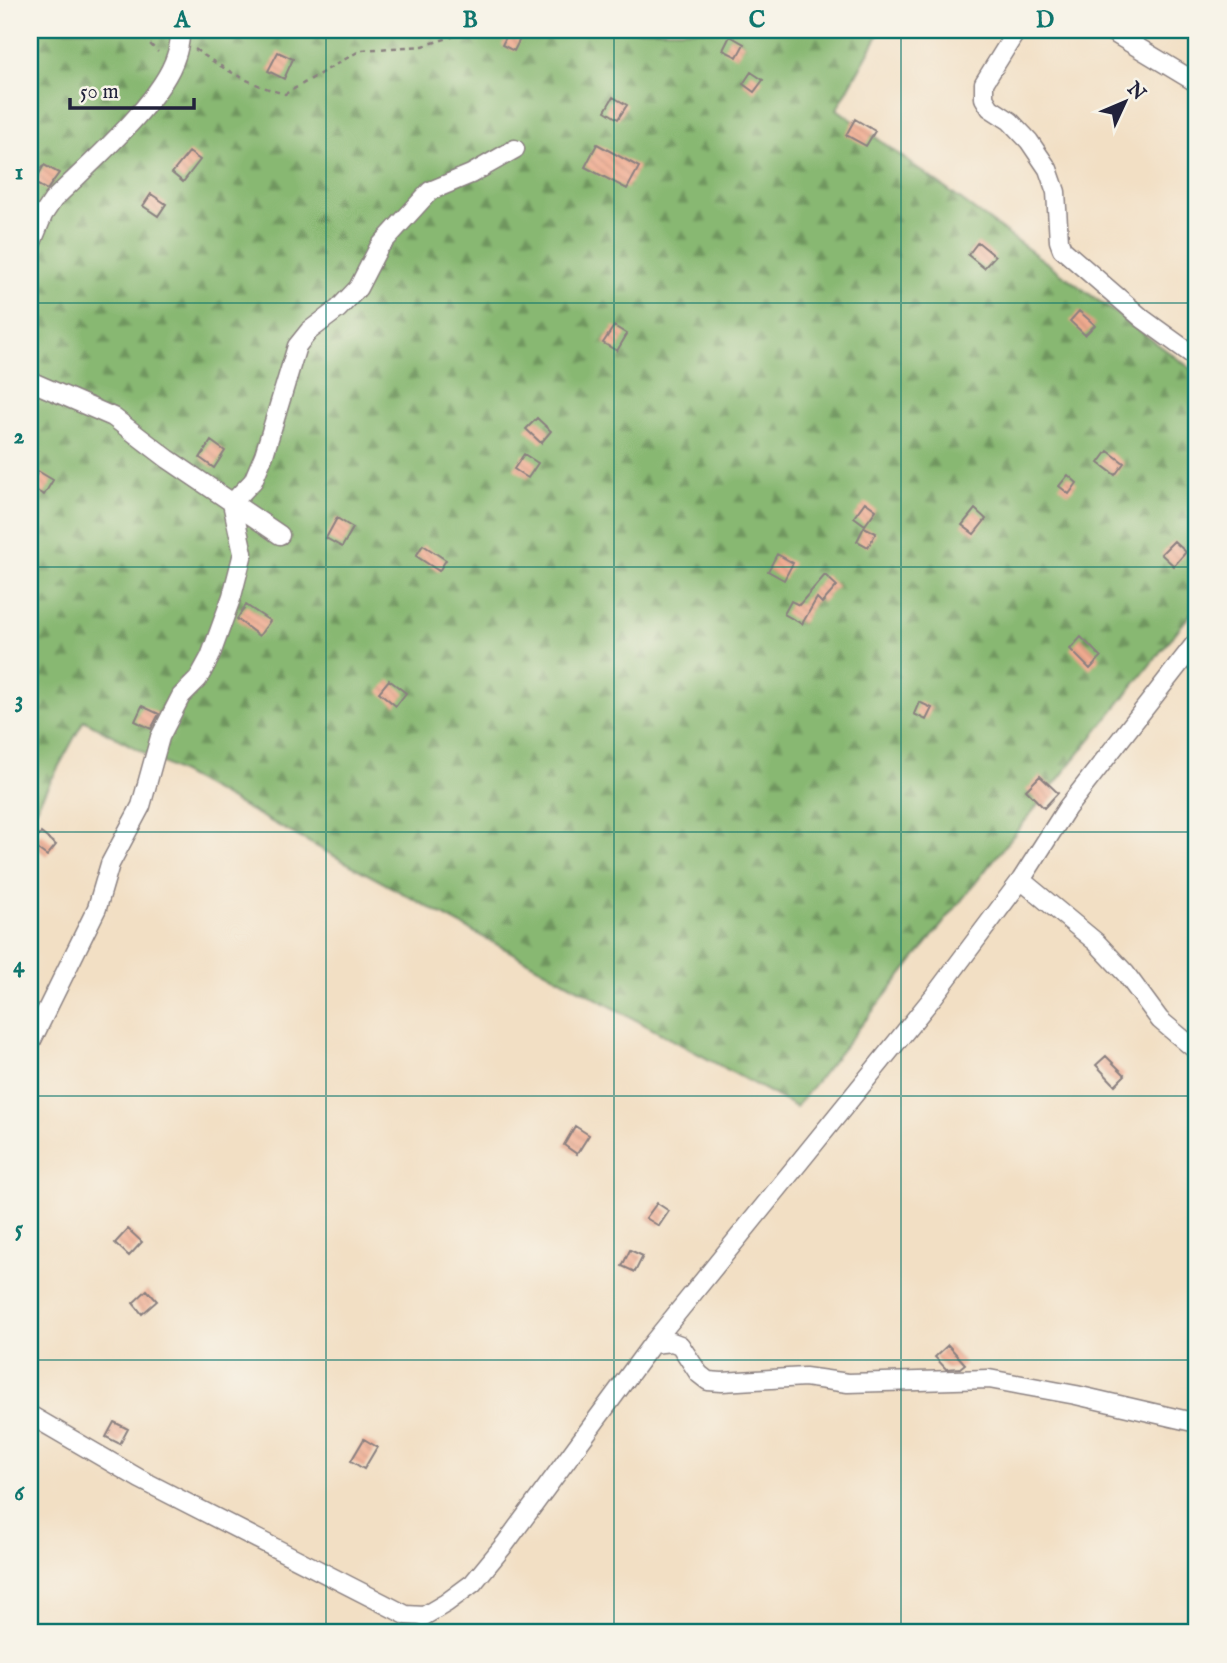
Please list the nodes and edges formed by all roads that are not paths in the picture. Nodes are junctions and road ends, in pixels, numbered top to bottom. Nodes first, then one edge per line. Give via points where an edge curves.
1 (181, 30) edge
2 (1017, 30) edge
3 (1109, 30) edge
4 (1197, 83) edge
5 (515, 149) dead end
6 (30, 247) edge
7 (1197, 358) edge
8 (30, 381) edge
9 (233, 503) junction
10 (280, 535) dead end
11 (1197, 641) edge
12 (1021, 880) junction
13 (30, 1044) edge
14 (1197, 1051) edge
15 (652, 1344) junction
16 (30, 1415) edge
17 (1197, 1423) edge

1 - 6 street via 176,58 162,85 54,200
2 - 7 street via 984,83 984,98 1029,141 1048,169 1056,192 1062,249 1143,319
3 - 4 street
5 - 9 street via 430,191 379,247 358,288 297,346 264,456 253,481
8 - 9 street via 113,417
9 - 10 street
9 - 13 street via 243,553 210,657 198,679 181,695 160,737 141,806 110,864 97,908
11 - 12 street via 1068,808
12 - 14 street via 1096,942 1160,1020
12 - 15 street via 934,996
15 - 16 street via 473,1583 424,1616 406,1615 302,1562 140,1479
15 - 17 street via 680,1345 708,1381 989,1379

